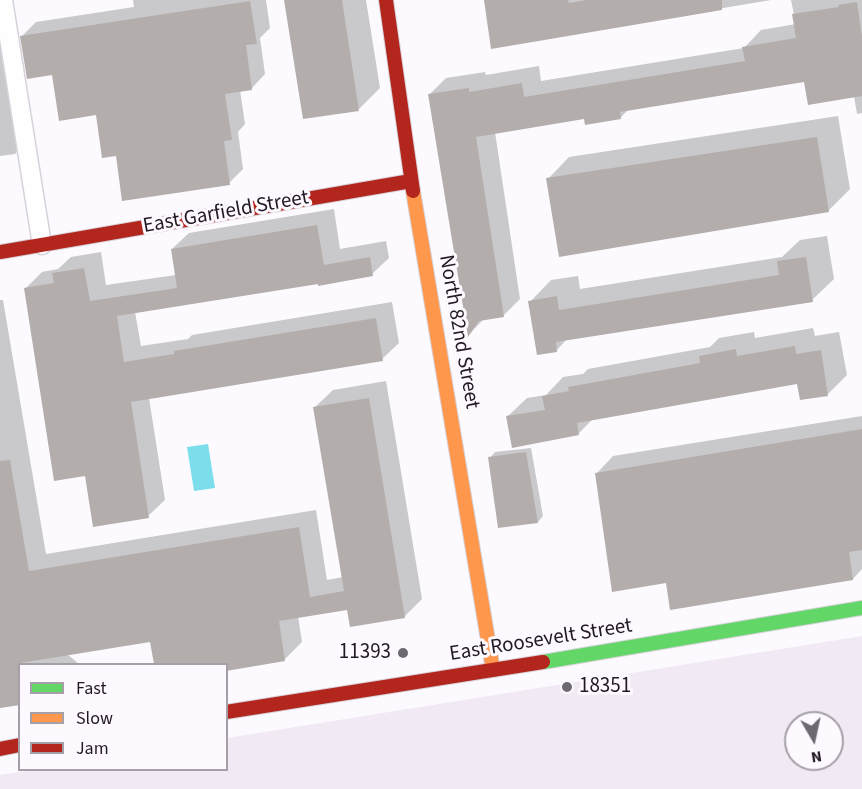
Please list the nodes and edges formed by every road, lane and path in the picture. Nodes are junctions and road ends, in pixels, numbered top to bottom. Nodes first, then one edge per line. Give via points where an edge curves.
1 (3, 0) edge
2 (386, 0) edge
3 (411, 181) junction
4 (42, 245) junction
5 (0, 252) edge
6 (862, 608) edge
7 (493, 670) junction
8 (228, 712) edge
9 (18, 746) edge
10 (0, 749) edge

1 - 4 street
2 - 3 street, North 82nd Street
3 - 4 street, East Garfield Street
3 - 7 street, North 82nd Street
4 - 5 street, East Garfield Street
6 - 7 street, East Roosevelt Street
7 - 8 street, East Roosevelt Street
9 - 10 street

